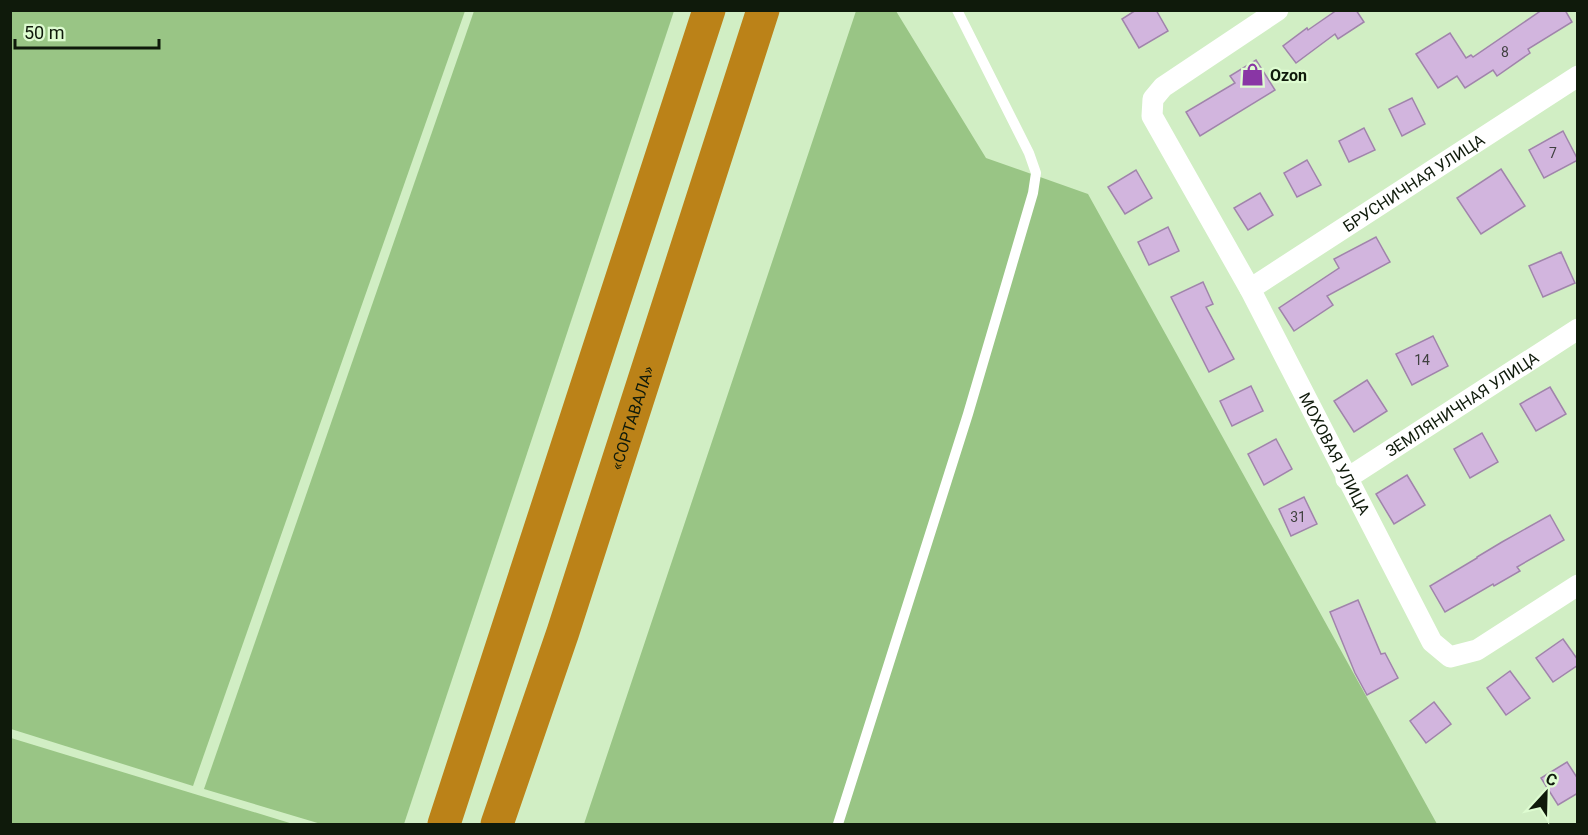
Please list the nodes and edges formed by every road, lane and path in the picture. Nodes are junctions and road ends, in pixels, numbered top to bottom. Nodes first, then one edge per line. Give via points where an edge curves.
1 (709, 10) edge
2 (764, 10) edge
3 (957, 10) edge
4 (1278, 10) edge
5 (1578, 76) edge
6 (1250, 289) junction
7 (1578, 329) edge
8 (1346, 479) junction
9 (1578, 585) edge
10 (502, 815) edge
11 (444, 825) edge
12 (838, 825) edge

1 - 11 highway
2 - 10 highway, «СОРТАВАЛА»
3 - 12 lane via 1029,153 1036,173 1034,193
4 - 6 street, МОХОВАЯ УЛИЦА via 1163,87 1153,99 1152,116
5 - 6 street, БРУСНИЧНАЯ УЛИЦА
6 - 8 street, МОХОВАЯ УЛИЦА
7 - 8 street, ЗЕМЛЯНИЧНАЯ УЛИЦА
8 - 9 street, МОХОВАЯ УЛИЦА via 1432,642 1450,657 1477,650

